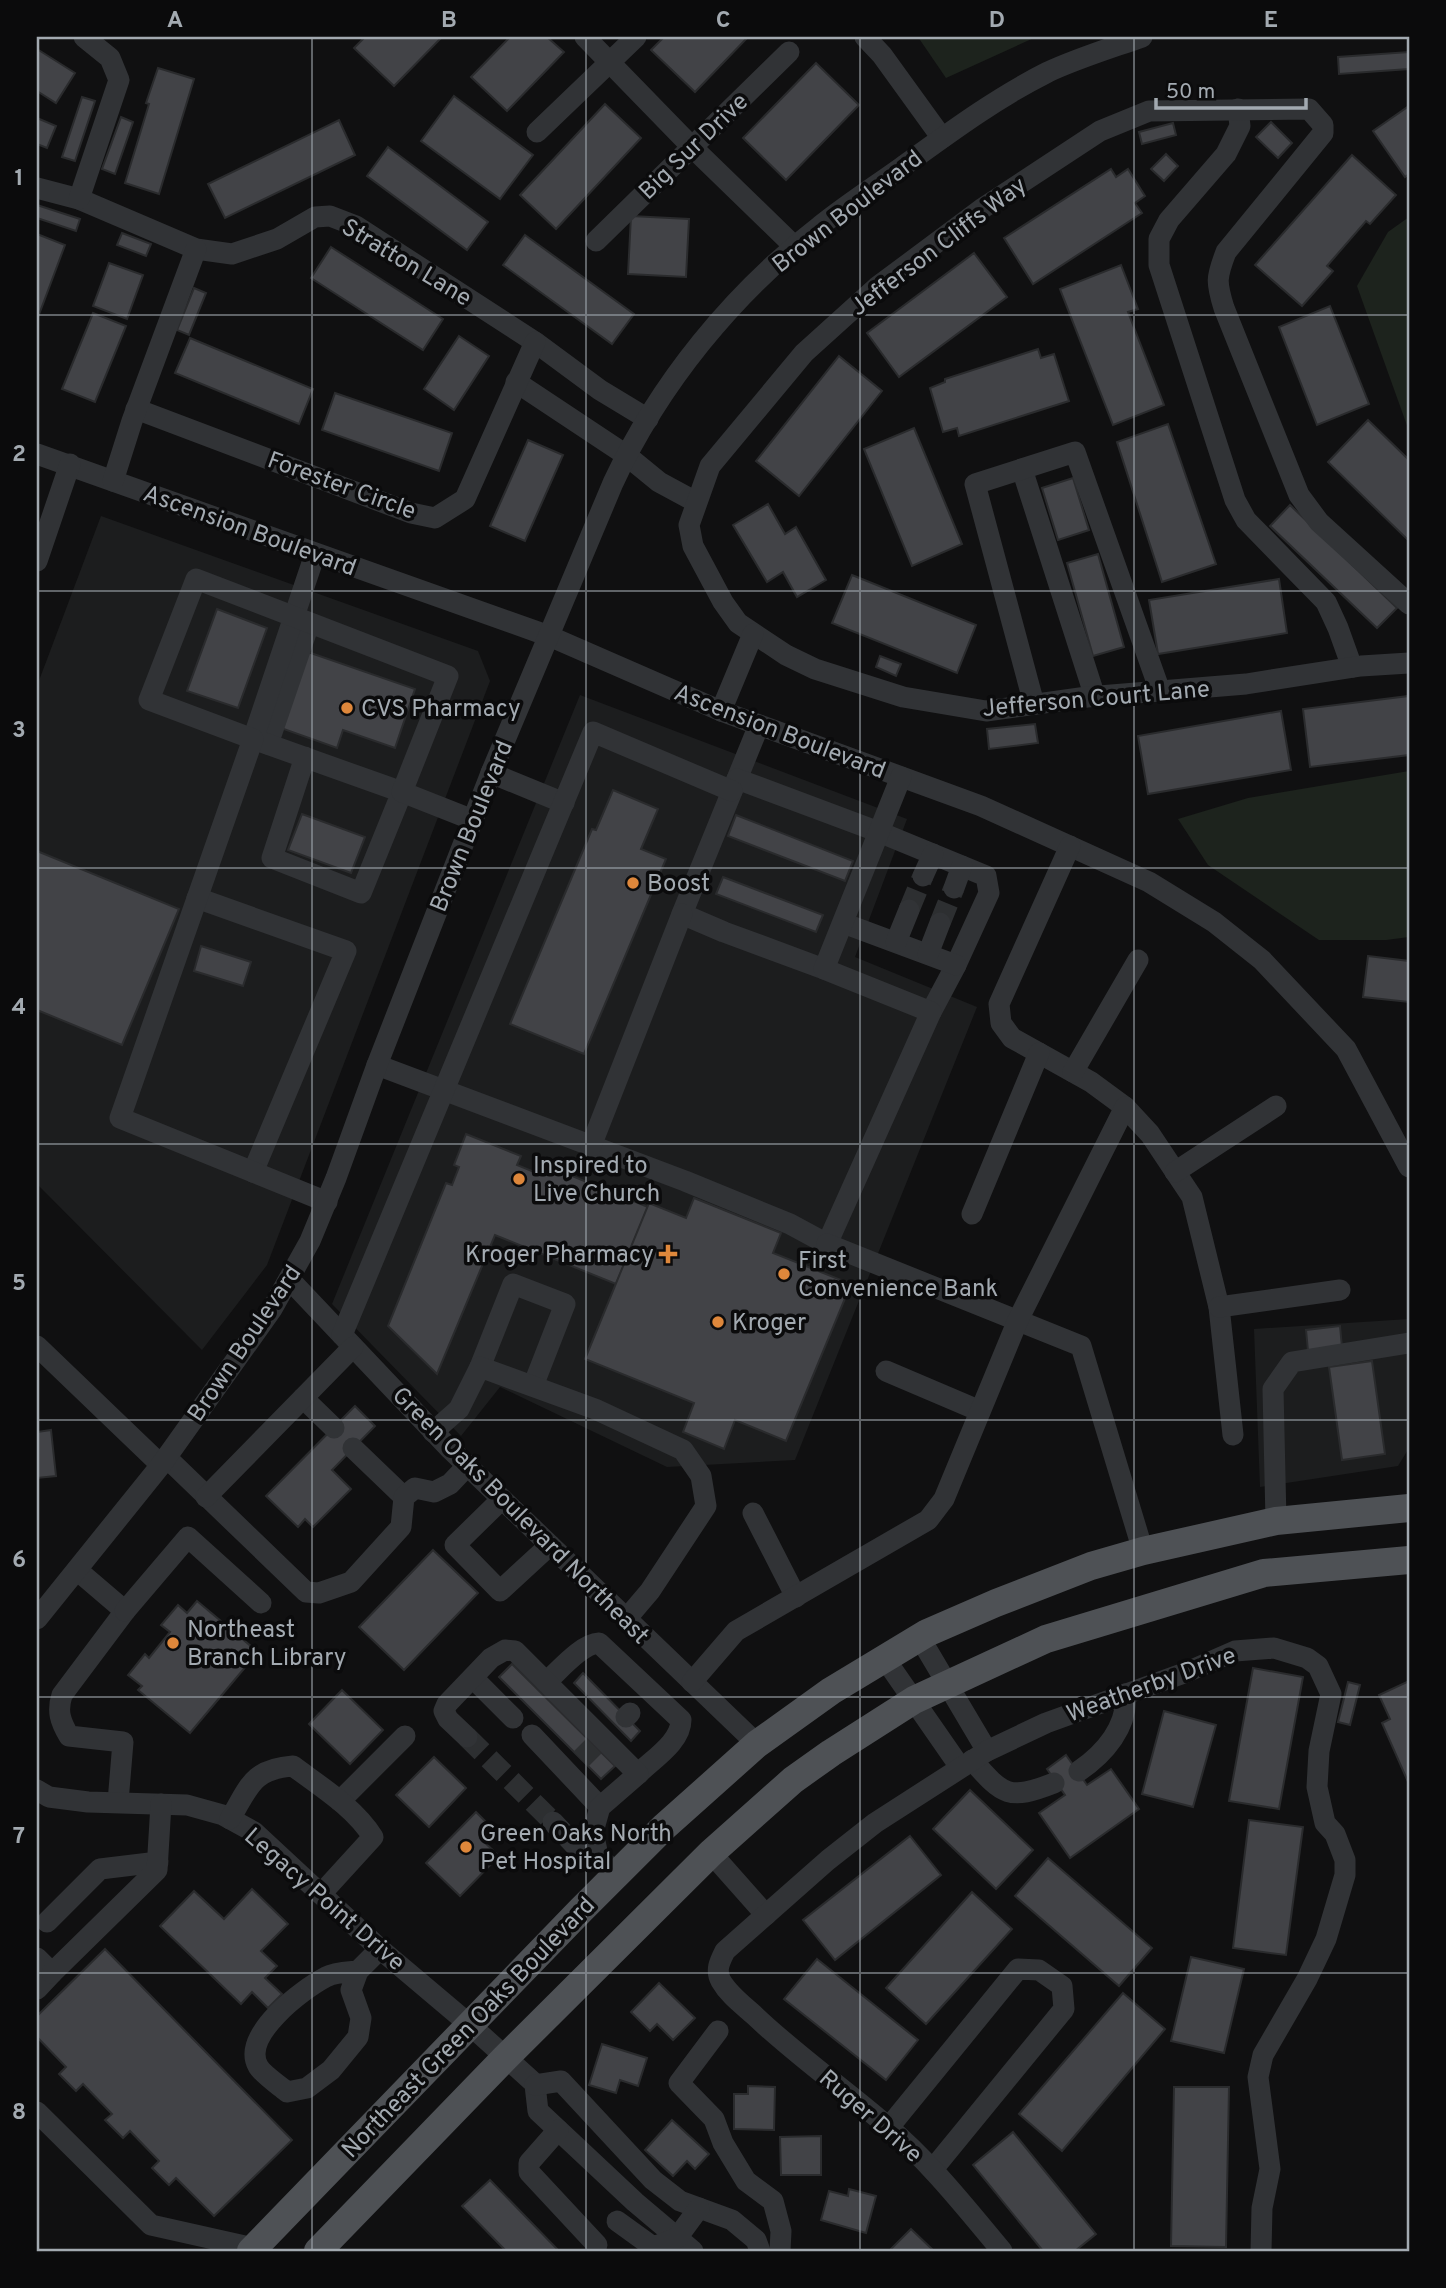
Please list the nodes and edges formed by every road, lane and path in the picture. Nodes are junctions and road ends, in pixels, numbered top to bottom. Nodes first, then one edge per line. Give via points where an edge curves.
1 (83, 37) edge
2 (585, 37) edge
3 (636, 37) edge
4 (865, 37) edge
5 (1142, 37) edge
6 (789, 52) dead end
7 (610, 61) junction
8 (1238, 108) junction
9 (537, 132) dead end
10 (942, 138) junction
11 (692, 147) junction
12 (37, 188) edge
13 (79, 200) junction
14 (596, 241) dead end
15 (795, 247) junction
16 (197, 249) junction
17 (535, 342) junction
18 (516, 382) junction
19 (134, 415) junction
20 (648, 419) junction
21 (37, 454) edge
22 (626, 455) junction
23 (70, 464) junction
24 (1022, 469) junction
25 (113, 481) junction
26 (696, 502) junction
27 (316, 554) junction
28 (37, 561) edge
29 (1409, 604) edge
30 (301, 622) junction
31 (753, 634) junction
32 (549, 636) junction
33 (1409, 663) edge
34 (1352, 667) junction
35 (1160, 691) junction
36 (1095, 697) junction
37 (1034, 704) junction
38 (721, 711) junction
39 (759, 725) junction
40 (260, 741) junction
41 (305, 757) junction
42 (491, 773) junction
43 (901, 777) junction
44 (735, 785) junction
45 (402, 792) junction
46 (564, 803) junction
47 (473, 820) junction
48 (879, 831) junction
49 (1070, 846) junction
50 (933, 854) junction
51 (962, 866) junction
52 (923, 876) tunnel mouth
53 (954, 888) tunnel mouth
54 (197, 898) junction
55 (909, 910) tunnel mouth
56 (682, 914) junction
57 (843, 923) junction
58 (940, 923) tunnel mouth
59 (896, 942) junction
60 (928, 954) junction
61 (1138, 960) dead end
62 (956, 965) junction
63 (824, 969) junction
64 (931, 1012) junction
65 (1039, 1053) junction
66 (377, 1065) junction
67 (1073, 1072) junction
68 (444, 1091) junction
69 (1276, 1106) dead end
70 (1125, 1107) junction
71 (1401, 1131) edge
72 (591, 1146) junction
73 (1409, 1167) edge
74 (253, 1172) junction
75 (1175, 1172) junction
76 (327, 1202) junction
77 (972, 1214) dead end
78 (827, 1244) junction
79 (290, 1280) junction
80 (1340, 1290) dead end
81 (1219, 1307) junction
82 (1018, 1320) junction
83 (347, 1341) junction
84 (1409, 1343) edge
85 (37, 1346) edge
86 (480, 1367) junction
87 (886, 1371) dead end
88 (533, 1386) junction
89 (303, 1398) junction
90 (980, 1410) junction
91 (334, 1428) dead end
92 (433, 1432) junction
93 (1233, 1435) dead end
94 (353, 1448) dead end
95 (163, 1461) junction
96 (467, 1466) junction
97 (206, 1497) junction
98 (404, 1497) junction
99 (502, 1499) junction
100 (1409, 1507) edge
101 (753, 1513) dead end
102 (1276, 1521) junction
103 (550, 1545) junction
104 (1143, 1551) junction
105 (1409, 1560) edge
106 (77, 1570) junction
107 (796, 1597) junction
108 (261, 1603) dead end
109 (125, 1611) junction
110 (626, 1618) junction
111 (37, 1619) edge
112 (920, 1637) junction
113 (664, 1657) junction
114 (885, 1659) junction
115 (473, 1678) junction
116 (546, 1682) junction
117 (692, 1682) junction
118 (947, 1684) junction
119 (1125, 1694) junction
120 (914, 1700) junction
121 (513, 1718) dead end
122 (612, 1730) junction
123 (532, 1735) dead end
124 (405, 1736) dead end
125 (467, 1737) tunnel mouth
126 (757, 1744) junction
127 (973, 1759) junction
128 (1079, 1770) dead end
129 (638, 1774) junction
130 (1054, 1783) dead end
131 (37, 1790) edge
132 (340, 1801) junction
133 (118, 1802) junction
134 (161, 1804) junction
135 (600, 1807) junction
136 (230, 1819) junction
137 (552, 1822) tunnel mouth
138 (711, 1853) junction
139 (158, 1862) junction
140 (607, 1865) junction
141 (321, 1894) junction
142 (765, 1915) junction
143 (47, 1922) dead end
144 (380, 1948) junction
145 (37, 1958) edge
146 (358, 1971) junction
147 (52, 1973) junction
148 (37, 1989) edge
149 (729, 1991) joint
150 (470, 2025) junction
151 (718, 2031) dead end
152 (505, 2058) junction
153 (535, 2085) junction
154 (37, 2112) edge
155 (889, 2127) junction
156 (558, 2130) junction
157 (933, 2169) junction
158 (653, 2180) junction
159 (635, 2202) junction
160 (699, 2208) junction
161 (617, 2221) junction
162 (685, 2245) edge
163 (594, 2248) edge
164 (253, 2250) edge
165 (318, 2251) edge
166 (760, 2251) edge
167 (780, 2251) edge
168 (1002, 2251) edge
169 (1261, 2251) edge

1 - 13 street via 110,58 120,80
2 - 7 street
3 - 7 street
4 - 10 street
5 - 10 street, Brown Boulevard via 1050,71
6 - 11 street, Big Sur Drive
7 - 9 street
7 - 11 street
8 - 26 street, Jefferson Cliffs Way via 1149,111 1100,131 983,208 877,287 804,353 710,466
8 - 29 street, Jefferson Cliffs Way via 1310,109 1320,119 1323,134 1226,252 1217,286 1224,308 1299,495 1319,522
8 - 34 street via 1240,126 1226,154 1159,239 1159,265 1235,500 1246,520 1325,602
10 - 15 street, Brown Boulevard
11 - 14 street, Big Sur Drive
11 - 15 street
12 - 13 street, Stratton Lane
13 - 16 street, Stratton Lane
15 - 20 street, Brown Boulevard via 717,325 675,376
16 - 17 street, Stratton Lane via 232,254 277,239 307,220 330,216 356,226
16 - 19 street
17 - 18 street
17 - 20 street, Stratton Lane
18 - 19 street, Forester Circle via 464,499 435,518
18 - 22 street
19 - 25 street
20 - 22 street, Brown Boulevard
21 - 23 street, Ascension Boulevard
22 - 26 street via 659,482
22 - 32 street, Brown Boulevard
23 - 25 street, Ascension Boulevard
23 - 28 street
24 - 35 street via 1075,452
24 - 36 street
24 - 37 street via 975,484
25 - 27 street, Ascension Boulevard
26 - 31 street, Jefferson Cliffs Way via 689,525 693,546 723,602
27 - 30 street
27 - 32 street, Ascension Boulevard
30 - 40 street
30 - 40 street via 196,579 149,700
30 - 45 street via 448,676
31 - 37 street, Jefferson Court Lane via 821,672 903,698 986,711
31 - 38 street
32 - 38 street, Ascension Boulevard
32 - 42 street, Brown Boulevard
33 - 34 street, Jefferson Court Lane
34 - 35 street, Jefferson Court Lane via 1246,684
35 - 36 street, Jefferson Court Lane
36 - 37 street, Jefferson Court Lane
38 - 39 street, Ascension Boulevard
39 - 43 street, Ascension Boulevard
39 - 44 street
40 - 41 street
40 - 54 street
41 - 45 street
41 - 45 street via 272,858 361,893
42 - 46 street
42 - 47 street, Brown Boulevard
43 - 48 street
43 - 49 street, Ascension Boulevard
44 - 46 street via 593,732
44 - 48 street
44 - 56 street
45 - 47 street
46 - 68 street
47 - 66 street, Brown Boulevard
48 - 50 street
48 - 57 street
49 - 65 street via 999,1004 1001,1023 1012,1038
49 - 71 street, Ascension Boulevard via 1149,882 1214,922 1262,960 1346,1049
50 - 51 street
50 - 52 street
51 - 53 street
51 - 62 street via 986,876 989,894
54 - 74 street via 120,1118
54 - 74 street via 346,951
55 - 59 street
56 - 63 street
56 - 72 street
57 - 59 street
57 - 63 street
58 - 60 street
59 - 60 street
60 - 62 street
61 - 67 street
62 - 64 street
63 - 64 street
64 - 78 street
65 - 67 street
65 - 77 street
66 - 68 street
66 - 76 street, Brown Boulevard
67 - 70 street
68 - 72 street
68 - 83 street
69 - 75 street
70 - 75 street
70 - 82 street
71 - 73 street, Ascension Boulevard
72 - 78 street via 790,1224
74 - 76 street
75 - 81 street via 1192,1197
76 - 79 street, Brown Boulevard
78 - 82 street
79 - 83 street, Green Oaks Boulevard Northeast
79 - 95 street, Brown Boulevard
80 - 81 street
81 - 93 street
82 - 90 street
82 - 104 street via 1081,1346
83 - 89 street
83 - 92 street, Green Oaks Boulevard Northeast
84 - 102 street via 1292,1362 1273,1389
85 - 95 street
86 - 88 street
86 - 88 street via 513,1284 565,1304
86 - 92 street via 459,1409
87 - 90 street
88 - 110 street via 683,1450 701,1476 706,1506 650,1591
89 - 91 street
89 - 97 street
90 - 107 street via 944,1499 928,1520
92 - 96 street, Green Oaks Boulevard Northeast
94 - 98 street
95 - 97 street
95 - 106 street, Brown Boulevard
96 - 98 street via 435,1492 415,1488
96 - 99 street, Green Oaks Boulevard Northeast
97 - 98 street via 306,1592 319,1593 351,1582 401,1527
99 - 103 street, Green Oaks Boulevard Northeast
99 - 103 street via 455,1545 500,1591
100 - 102 main road, Northeast Green Oaks Boulevard
101 - 107 street
102 - 104 main road, Northeast Green Oaks Boulevard
103 - 110 street, Green Oaks Boulevard Northeast
104 - 112 main road, Northeast Green Oaks Boulevard via 1091,1566
105 - 118 main road, Northeast Green Oaks Boulevard via 1264,1573 1046,1639
106 - 109 street
106 - 111 street, Brown Boulevard
107 - 117 street via 736,1631
108 - 109 street via 188,1537
109 - 133 street via 62,1695 58,1709 69,1736 122,1742
110 - 113 street, Green Oaks Boulevard Northeast
112 - 114 main road, Northeast Green Oaks Boulevard
112 - 118 street
113 - 117 street, Green Oaks Boulevard Northeast
113 - 122 street
114 - 120 street
114 - 126 main road, Northeast Green Oaks Boulevard
115 - 116 street via 505,1650 515,1651
115 - 121 street
115 - 125 street via 444,1711
116 - 122 street
116 - 122 street via 584,1648 599,1643
117 - 126 street, Green Oaks Boulevard Northeast
118 - 120 main road, Northeast Green Oaks Boulevard
118 - 127 street
119 - 127 street, Weatherby Drive via 1046,1723
119 - 128 street via 1127,1708 1121,1725 1107,1746
119 - 169 street, Weatherby Drive via 1235,1651 1274,1648 1318,1665 1331,1694 1317,1787 1325,1823 1335,1834 1345,1860 1345,1875 1326,1939 1263,2055 1258,2077 1270,2169 1262,2208
120 - 127 street
120 - 138 main road, Northeast Green Oaks Boulevard via 793,1780
122 - 123 street
122 - 129 street
122 - 129 street via 681,1720 677,1737
122 - 135 street
124 - 132 street
126 - 140 main road, Northeast Green Oaks Boulevard via 664,1827
127 - 130 street via 993,1784 1008,1794 1030,1793
127 - 142 street, Weatherby Drive via 875,1823
129 - 135 street
131 - 133 street, Legacy Point Drive via 50,1797
132 - 136 street via 293,1766 274,1767 254,1779
132 - 141 street via 373,1838
133 - 134 street, Legacy Point Drive
134 - 136 street, Legacy Point Drive via 187,1805
134 - 139 street
135 - 140 street via 593,1832
136 - 141 street, Legacy Point Drive via 254,1832
137 - 140 street via 586,1857
138 - 142 street
138 - 152 main road, Northeast Green Oaks Boulevard
139 - 143 street via 100,1869
139 - 147 street via 157,1870
140 - 150 main road, Northeast Green Oaks Boulevard
141 - 144 street, Legacy Point Drive
142 - 149 street, Weatherby Drive via 720,1961 720,1979
144 - 146 street
144 - 150 street, Legacy Point Drive
145 - 147 street
146 - 146 street via 329,1975 298,1994 271,2021 255,2048 258,2067 287,2092 307,2088 331,2070 358,2037 361,2018 351,1990
147 - 148 street
149 - 155 street, Ruger Drive via 788,2048
150 - 152 street, Legacy Point Drive
150 - 164 main road, Northeast Green Oaks Boulevard
151 - 167 street via 678,2083 714,2119 746,2181 773,2201 781,2231
152 - 153 street, Legacy Point Drive
152 - 165 main road, Northeast Green Oaks Boulevard
153 - 156 street via 538,2111
153 - 158 street via 561,2081
154 - 164 street via 151,2225
155 - 157 street, Ruger Drive
155 - 157 street via 1018,1969 1040,1970 1062,1986 1064,2009
156 - 159 street
156 - 163 street via 530,2162 529,2172
157 - 168 street, Ruger Drive
158 - 159 street
158 - 160 street via 680,2201
159 - 161 street
159 - 162 street
160 - 162 street
160 - 166 street via 732,2220 756,2240
161 - 162 street via 653,2247
161 - 163 street

